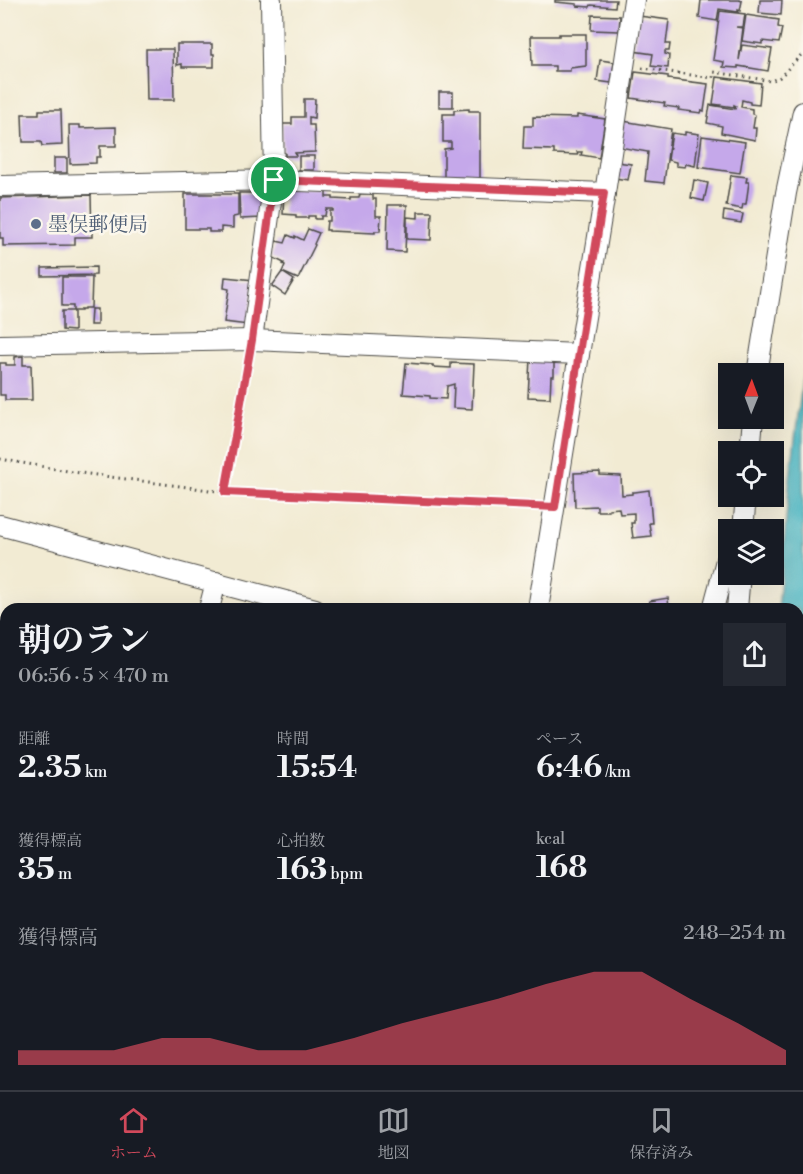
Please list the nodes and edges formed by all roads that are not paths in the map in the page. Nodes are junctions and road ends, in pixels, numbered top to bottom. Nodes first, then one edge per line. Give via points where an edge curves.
1 (270, 0) edge
2 (634, 0) edge
3 (803, 112) edge
4 (274, 180) junction
5 (0, 186) edge
6 (604, 193) junction
7 (252, 340) junction
8 (0, 345) edge
9 (579, 354) junction
10 (759, 363) edge
11 (0, 525) edge
12 (216, 582) junction
13 (719, 585) edge
14 (739, 585) edge
15 (211, 603) edge
16 (293, 603) edge
17 (539, 603) edge
18 (715, 603) edge
19 (738, 603) edge

1 - 4 street
2 - 6 street
3 - 10 street
4 - 5 street
4 - 6 street
4 - 7 street
6 - 9 street
7 - 8 street
7 - 9 street
9 - 17 street
11 - 12 street
12 - 15 street
12 - 16 street
13 - 18 street
14 - 19 street

